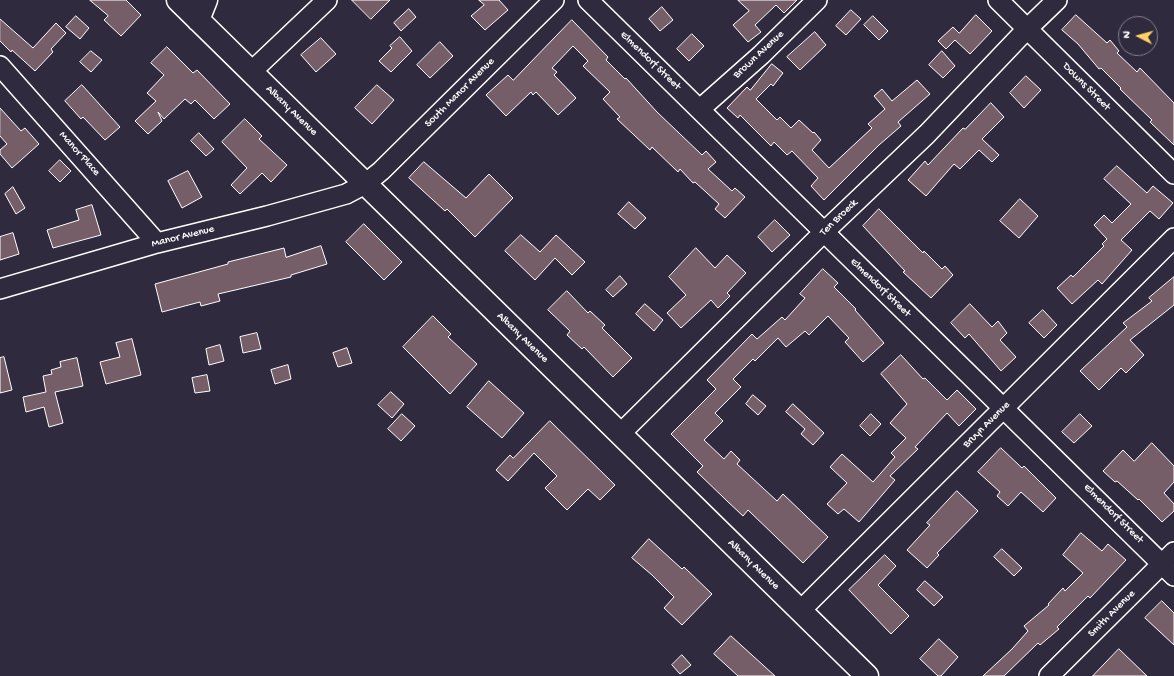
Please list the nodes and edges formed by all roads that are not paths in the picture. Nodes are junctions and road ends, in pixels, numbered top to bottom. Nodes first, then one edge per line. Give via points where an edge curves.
1 (178, 0) edge
2 (206, 0) edge
3 (327, 0) edge
4 (554, 0) edge
5 (588, 0) edge
6 (817, 0) edge
7 (998, 0) edge
8 (1057, 0) edge
9 (198, 20) junction
10 (1026, 29) junction
11 (0, 66) edge
12 (251, 72) junction
13 (700, 109) junction
14 (1174, 174) edge
15 (365, 184) junction
16 (823, 233) junction
17 (1174, 238) edge
18 (157, 243) junction
19 (0, 289) edge
20 (1004, 408) junction
21 (620, 434) junction
22 (1170, 564) edge
23 (800, 611) junction
24 (867, 676) edge
25 (1049, 676) edge

1 - 9 main road, Albany Avenue
2 - 9 main road
3 - 12 street
4 - 15 street, South Manor Avenue
5 - 13 street, Elmendorf Street
6 - 13 street, Brown Avenue via 761,55
7 - 10 street, Downs Street
8 - 10 street, Ten Broeck
9 - 12 main road, Albany Avenue
10 - 14 street, Downs Street
10 - 16 street, Ten Broeck via 927,134
11 - 18 street, Manor Place
12 - 15 main road, Albany Avenue
13 - 16 street, Elmendorf Street
15 - 18 street, Manor Avenue via 346,194
15 - 21 main road, Albany Avenue
16 - 20 street, Elmendorf Street
16 - 21 street, Ten Broeck
17 - 20 street, Bruyn Avenue
18 - 19 street, Manor Avenue
20 - 22 street, Elmendorf Street
20 - 23 street, Bruyn Avenue
21 - 23 main road, Albany Avenue
22 - 25 street, Smith Avenue
23 - 24 main road, Albany Avenue

